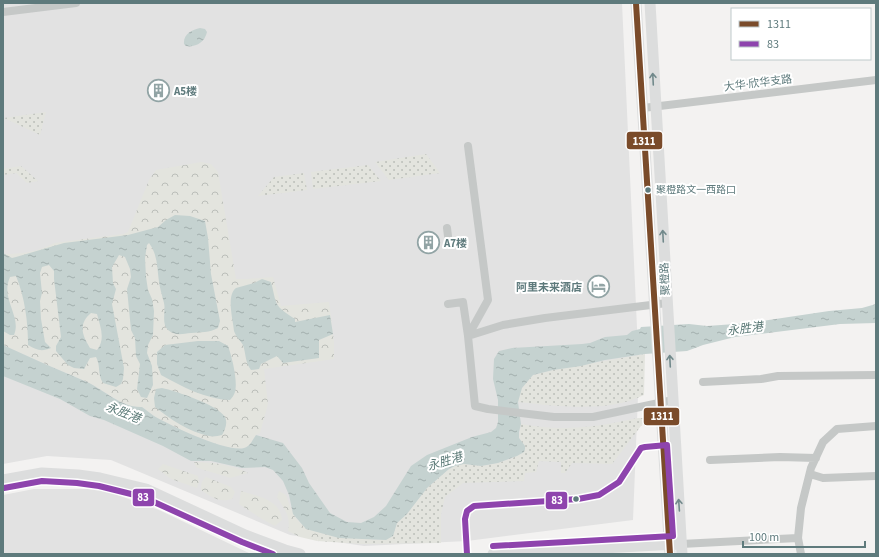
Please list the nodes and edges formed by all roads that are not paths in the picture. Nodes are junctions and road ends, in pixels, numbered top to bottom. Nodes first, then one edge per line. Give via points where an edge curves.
1 (76, 3) edge
2 (636, 3) edge
3 (650, 3) edge
4 (3, 12) edge
5 (876, 80) edge
6 (655, 106) junction
7 (643, 108) junction
8 (468, 146) dead end
9 (667, 303) junction
10 (448, 304) dead end
11 (654, 305) junction
12 (468, 336) junction
13 (876, 374) edge
14 (703, 382) dead end
15 (673, 400) junction
16 (660, 403) junction
17 (876, 426) edge
18 (816, 458) junction
19 (710, 460) dead end
20 (810, 474) junction
21 (876, 476) edge
22 (3, 480) edge
23 (798, 538) junction
24 (669, 549) edge
25 (682, 549) edge
26 (300, 554) edge
27 (493, 554) edge
28 (801, 554) edge

1 - 4 street
2 - 7 street, 聚橙路
6 -> 3 street, 聚橙路
5 - 6 street, 大华·欣华支路
6 - 7 street, 大华·欣华支路
9 -> 6 street, 聚橙路
7 - 11 street, 聚橙路
8 - 12 street via 488,300
9 - 11 street
15 -> 9 street, 聚橙路
10 - 12 street via 463,302
11 - 12 street via 503,324
11 - 16 street, 聚橙路
12 - 16 street via 475,406 554,417 593,417
13 - 14 street via 778,376
15 - 16 street
25 -> 15 street, 聚橙路
16 - 24 street, 聚橙路
17 - 18 street via 837,429 823,442
18 - 19 street
18 - 20 street
20 - 21 street via 823,478
20 - 23 street via 801,508
22 - 26 street via 42,473 78,475 146,489 245,535
23 - 25 street
23 - 28 street
24 - 25 street
24 - 27 street

